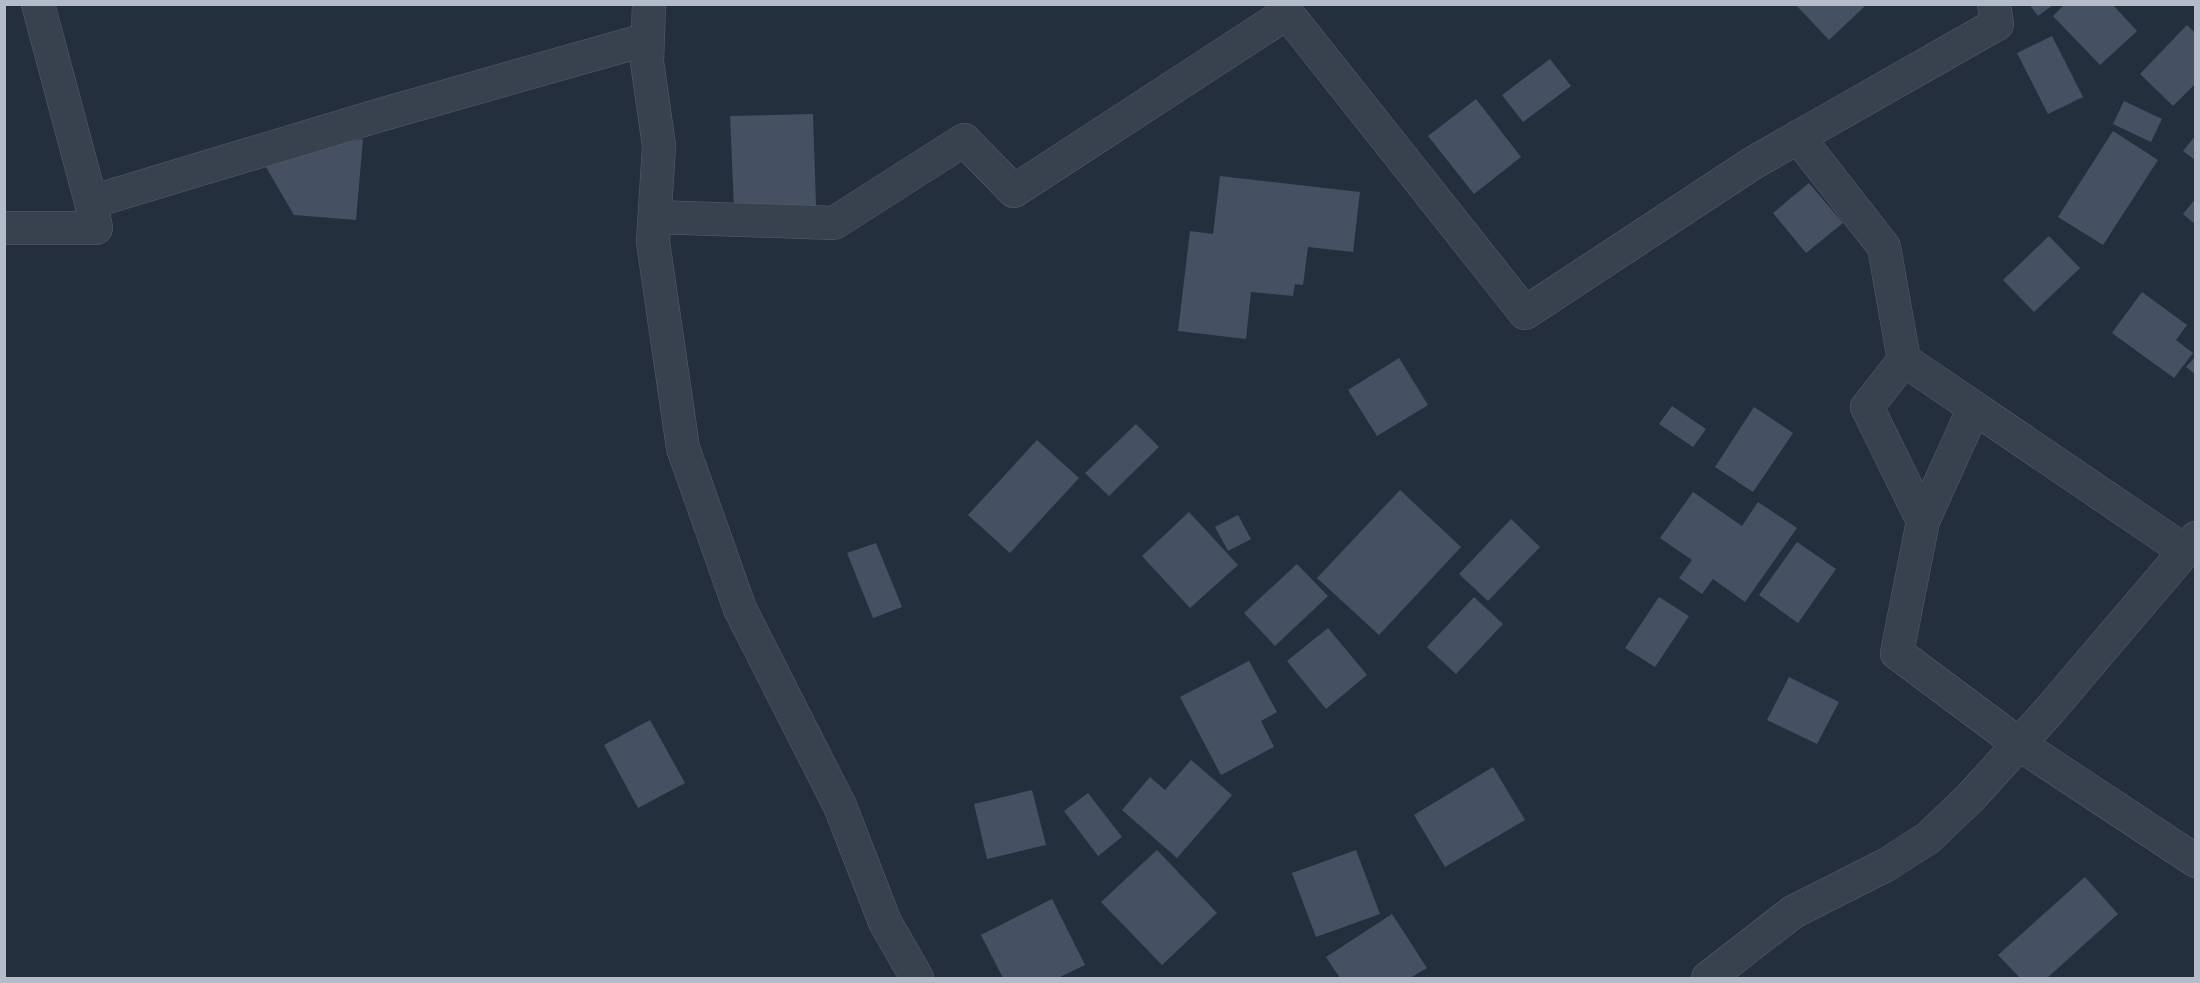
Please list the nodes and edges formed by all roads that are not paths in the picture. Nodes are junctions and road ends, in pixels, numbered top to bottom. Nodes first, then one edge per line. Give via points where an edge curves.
1 (38, 4) edge
2 (648, 4) edge
3 (1994, 4) edge
4 (648, 39) junction
5 (1798, 137) junction
6 (91, 202) junction
7 (655, 217) junction
8 (4, 228) edge
9 (1904, 360) junction
10 (1974, 408) junction
11 (1923, 521) junction
12 (2190, 544) edge
13 (2019, 744) junction
14 (2196, 861) edge
15 (917, 978) edge
16 (1708, 978) edge

1 - 6 street
2 - 4 street
3 - 5 street via 1997,24
4 - 6 street
4 - 7 street via 647,62 659,146
5 - 7 street via 1525,313 1287,13 1014,191 964,141 834,223
5 - 9 street via 1884,247
6 - 8 street via 96,228
7 - 15 street via 653,242 683,448 740,609 840,806 885,922
9 - 10 street
9 - 11 street via 1867,407
10 - 11 street
10 - 12 street
11 - 13 street via 1898,653
12 - 13 street
13 - 14 street
13 - 16 street via 1928,838 1886,865 1793,912

